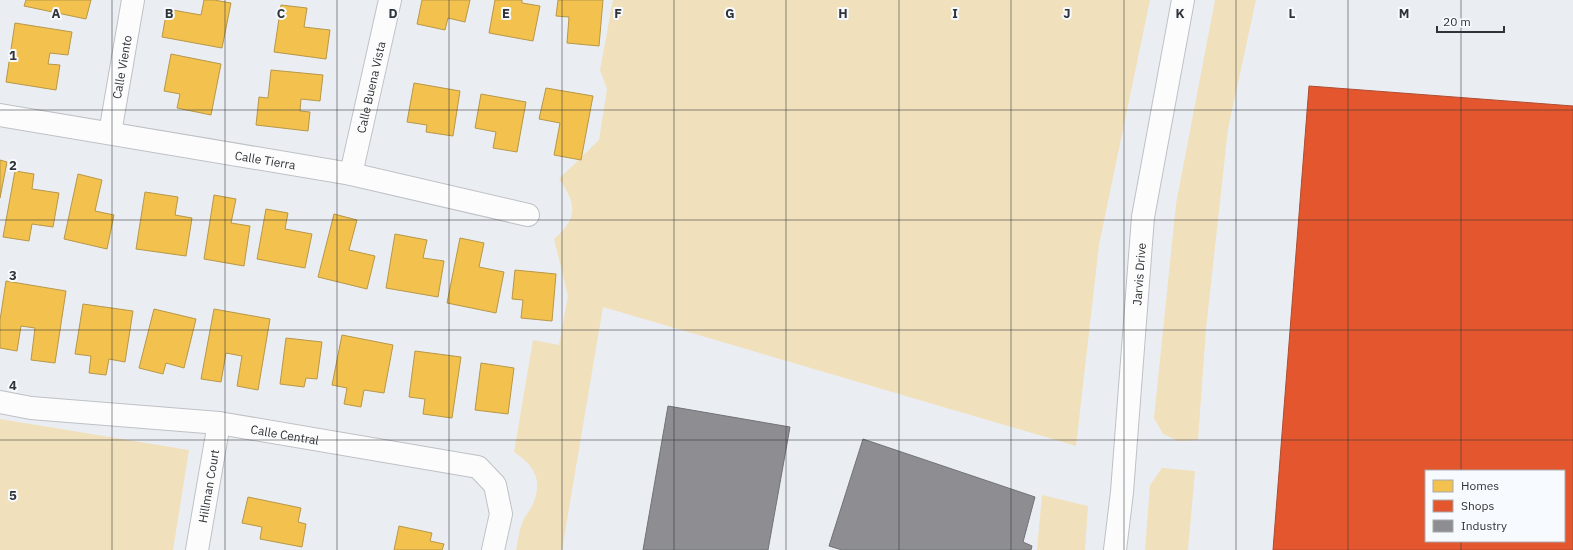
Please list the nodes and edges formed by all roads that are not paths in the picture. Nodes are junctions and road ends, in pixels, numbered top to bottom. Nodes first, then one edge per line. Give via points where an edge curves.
1 (133, 0) edge
2 (390, 0) edge
3 (1183, 0) edge
4 (0, 115) edge
5 (110, 133) junction
6 (351, 174) junction
7 (528, 215) dead end
8 (0, 402) edge
9 (219, 423) junction
10 (198, 550) edge
11 (494, 550) edge
12 (1116, 550) edge

1 - 5 street, Calle Viento
2 - 6 street, Calle Buena Vista
3 - 12 street, Jarvis Drive via 1143,217
4 - 5 street, Calle Tierra
5 - 6 street, Calle Tierra
6 - 7 street, Calle Tierra
8 - 9 street, Calle Central via 31,408
9 - 10 street, Hillman Court
9 - 11 street, Calle Central via 478,468 495,485 501,514

